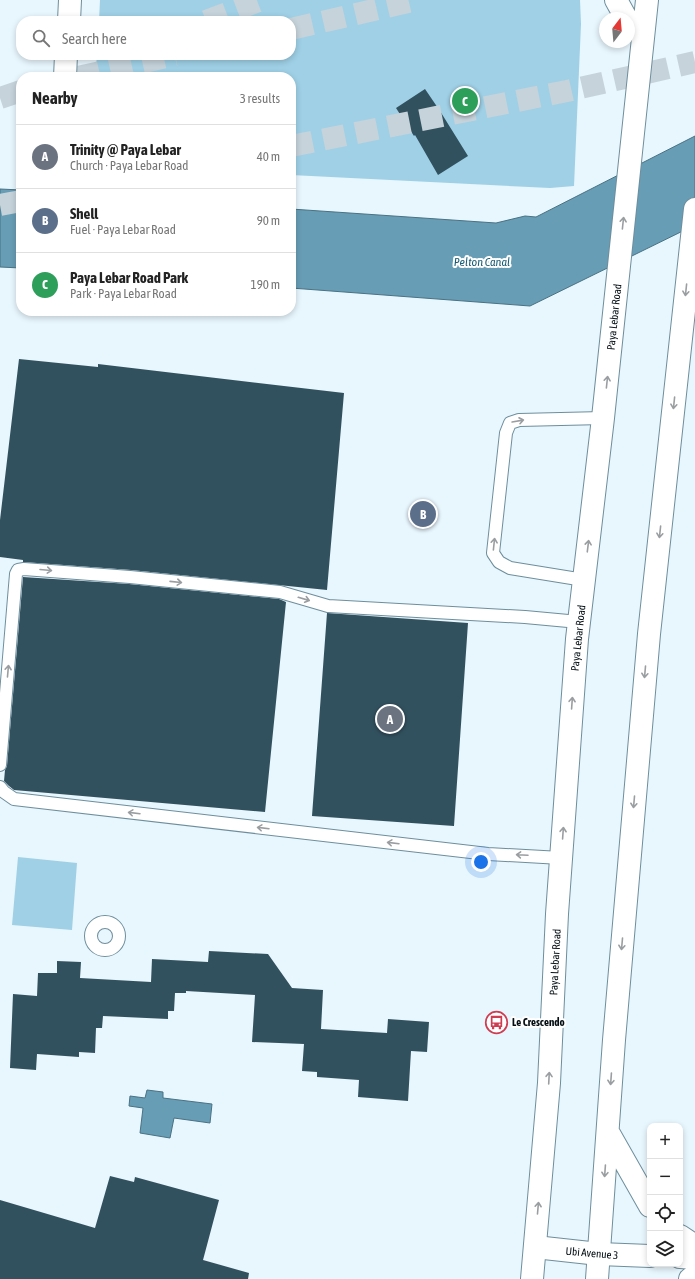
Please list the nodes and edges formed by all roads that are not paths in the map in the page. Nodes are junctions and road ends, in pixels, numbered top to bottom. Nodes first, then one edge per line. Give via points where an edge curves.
1 (70, 0) edge
2 (616, 0) edge
3 (647, 0) edge
4 (623, 12) edge
5 (69, 16) edge
6 (635, 33) edge
7 (642, 45) junction
8 (66, 60) edge
9 (65, 72) edge
10 (695, 209) edge
11 (603, 418) junction
12 (584, 580) junction
13 (579, 622) junction
14 (0, 765) edge
15 (0, 787) edge
16 (561, 858) junction
17 (608, 1132) junction
18 (647, 1201) edge
19 (683, 1238) edge
20 (695, 1246) edge
21 (535, 1247) junction
22 (599, 1254) junction
23 (647, 1256) edge
24 (683, 1257) edge
25 (695, 1258) edge
26 (695, 1275) edge
27 (532, 1279) edge
28 (597, 1279) edge
29 (690, 1279) edge

1 - 5 main road
2 - 4 main road
3 - 7 main road, Paya Lebar Road
6 - 7 main road
11 -> 7 main road, Paya Lebar Road
8 - 9 main road
10 -> 17 main road via 649,634 614,1032
12 -> 11 main road, Paya Lebar Road
12 -> 11 lane via 510,568 499,562 494,552 506,433 510,423 519,420
12 - 13 main road, Paya Lebar Road
14 -> 13 lane via 16,574 24,568 280,592 328,606
16 -> 13 main road, Paya Lebar Road
16 -> 15 lane via 488,854 14,799
21 -> 16 main road, Paya Lebar Road via 549,1083
17 - 18 main road
17 -> 22 main road
19 - 20 main road
21 - 22 main road, Ubi Avenue 3
21 - 27 main road, Paya Lebar Road
22 - 23 main road, Ubi Avenue 3
22 - 28 main road
24 - 25 main road
26 - 29 main road

